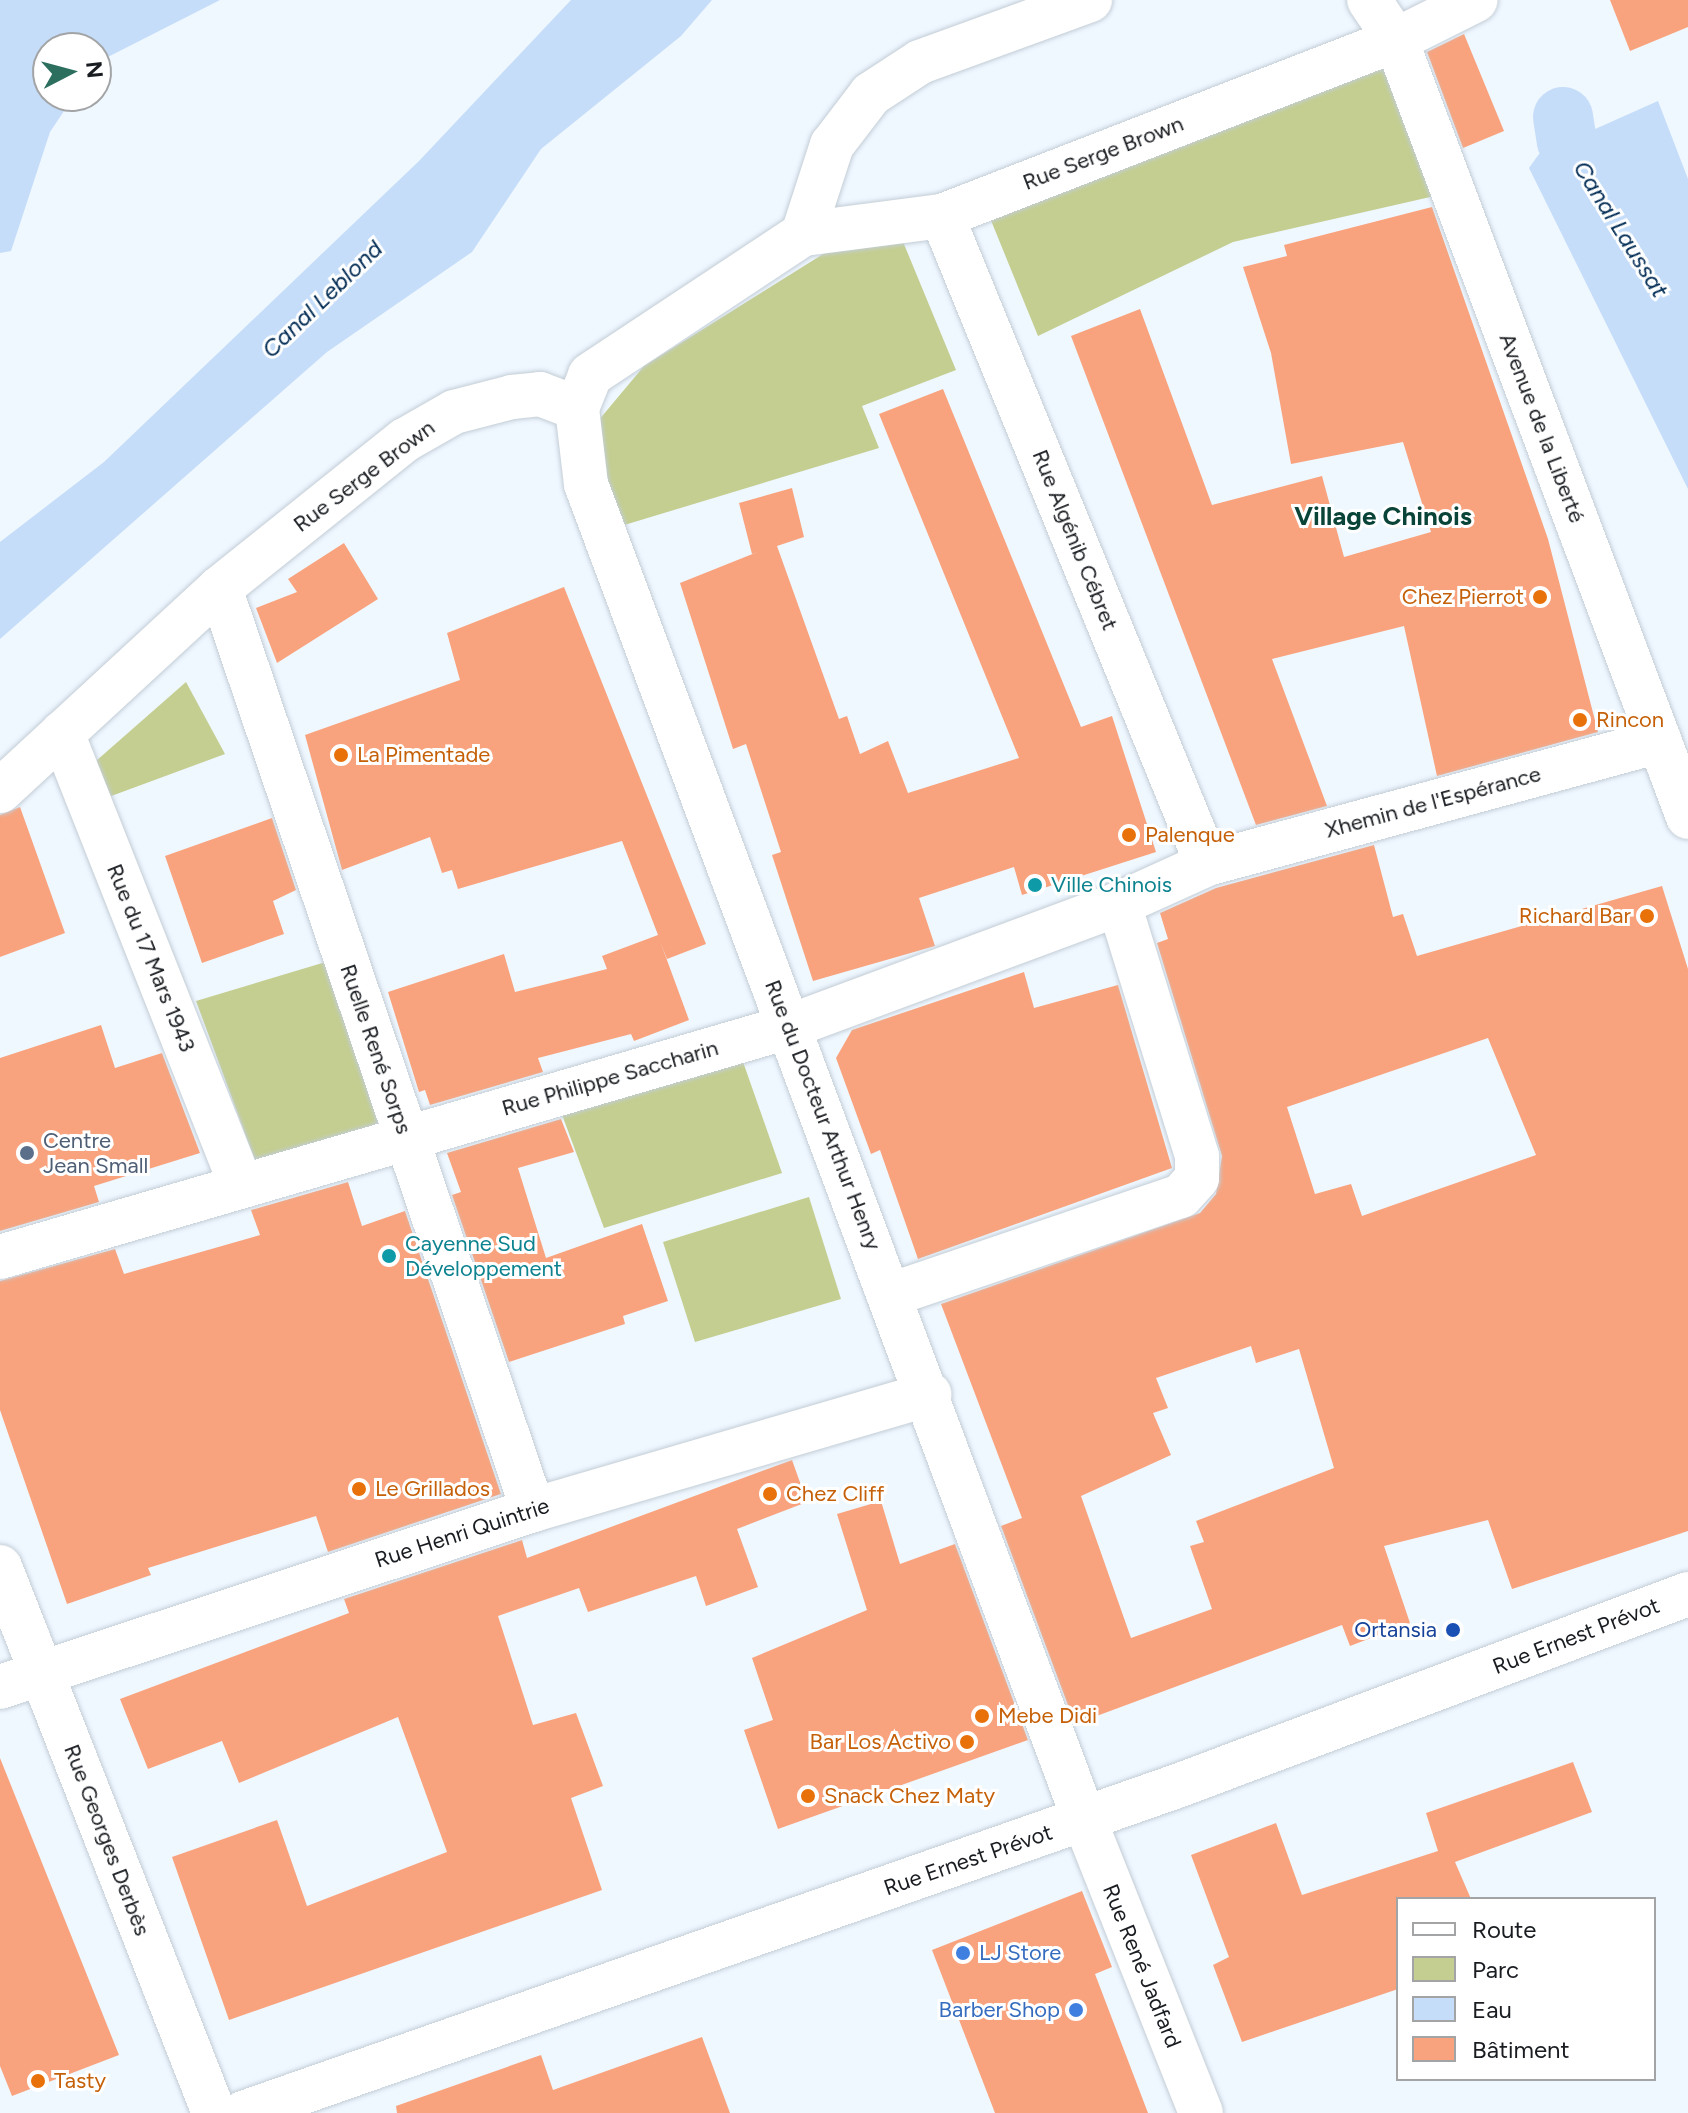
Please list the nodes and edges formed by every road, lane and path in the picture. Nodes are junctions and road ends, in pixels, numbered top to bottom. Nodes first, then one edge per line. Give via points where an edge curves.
1 (1090, 0) edge
2 (1369, 0) edge
3 (1476, 0) edge
4 (1396, 40) junction
5 (942, 216) junction
6 (803, 234) junction
7 (577, 408) junction
8 (220, 588) junction
9 (62, 733) junction
10 (1660, 741) junction
11 (0, 791) edge
12 (1688, 817) edge
13 (1207, 864) junction
14 (1119, 904) junction
15 (788, 1027) junction
16 (406, 1137) junction
17 (241, 1184) junction
18 (0, 1257) edge
19 (893, 1294) junction
20 (929, 1394) junction
21 (533, 1510) junction
22 (0, 1567) edge
23 (1688, 1594) edge
24 (42, 1672) junction
25 (0, 1687) edge
26 (1084, 1819) junction
27 (214, 2113) edge
28 (243, 2113) edge
29 (1201, 2113) edge

1 - 6 street via 920,62 871,94 832,145
2 - 4 street
3 - 4 street, Rue Serge Brown
4 - 5 street, Rue Serge Brown
4 - 10 street, Avenue de la Liberté
5 - 6 street, Rue Serge Brown
5 - 13 street, Rue Algénib Cébret
6 - 7 street, Rue Serge Brown via 590,375
7 - 8 street, Rue Serge Brown via 540,394 512,397 427,425
7 - 15 street, Rue du Docteur Arthur Henry via 586,484
8 - 9 street, Rue Serge Brown
8 - 16 street, Ruelle René Sorps
9 - 11 street, Rue Serge Brown
9 - 17 street, Rue du 17 Mars 1943
10 - 12 street, Avenue de la Liberté
10 - 13 street, Xhemin de l'Espérance
13 - 14 street, Rue Philippe Saccharin
14 - 15 street, Rue Philippe Saccharin
14 - 19 street via 1197,1156 1197,1178 1181,1196
15 - 16 street, Rue Philippe Saccharin
15 - 19 street, Rue du Docteur Arthur Henry
16 - 17 street, Rue Philippe Saccharin
16 - 21 street, Ruelle René Sorps
17 - 18 street, Rue Philippe Saccharin
19 - 20 street, Rue du Docteur Arthur Henry
20 - 21 street, Rue Henri Quintrie
20 - 26 street, Rue du Docteur Arthur Henry
21 - 24 street, Rue Henri Quintrie
22 - 24 street, Rue Georges Derbès
23 - 26 street, Rue Ernest Prévot
24 - 25 street, Rue Henri Quintrie
24 - 27 street, Rue Georges Derbès
26 - 28 street, Rue Ernest Prévot
26 - 29 street, Rue René Jadfard

